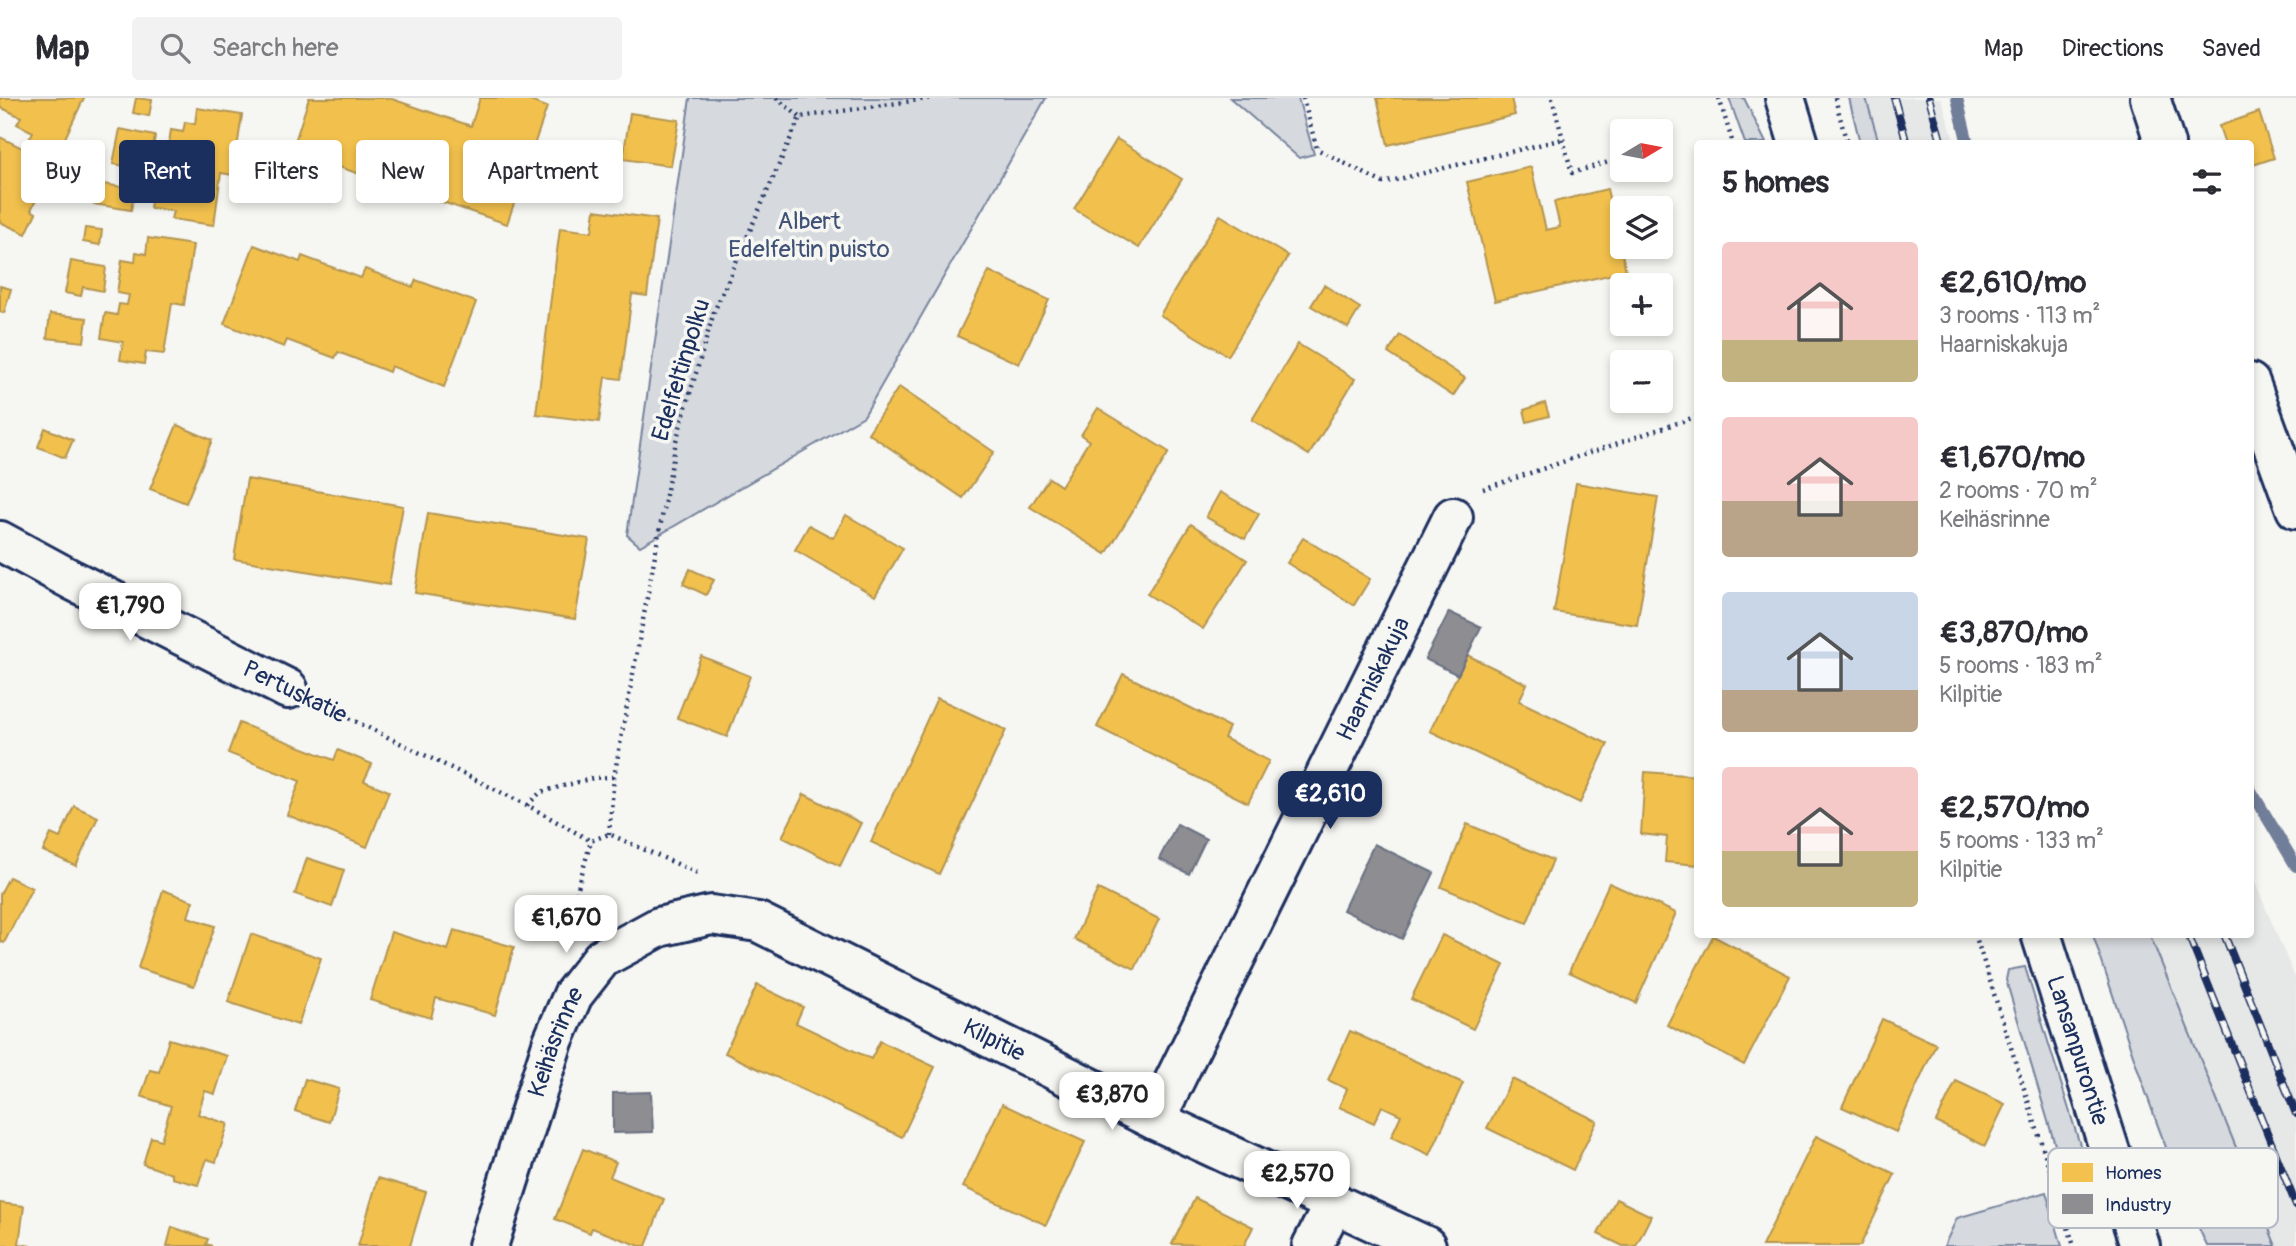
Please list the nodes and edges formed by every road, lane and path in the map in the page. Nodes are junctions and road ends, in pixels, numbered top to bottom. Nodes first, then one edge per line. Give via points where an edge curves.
1 (776, 98) edge
2 (932, 98) edge
3 (1303, 98) edge
4 (1552, 98) edge
5 (1719, 98) edge
6 (1785, 98) edge
7 (1835, 98) edge
8 (2150, 98) edge
9 (800, 117) junction
10 (1563, 139) junction
11 (1732, 140) edge
12 (1798, 140) edge
13 (1846, 140) edge
14 (2164, 140) edge
15 (1610, 162) edge
16 (2254, 394) edge
17 (1694, 417) edge
18 (2296, 509) edge
19 (1453, 517) joint
20 (0, 541) edge
21 (288, 689) joint
22 (614, 777) junction
23 (527, 805) junction
24 (609, 834) junction
25 (592, 841) junction
26 (710, 879) dead end
27 (1976, 938) edge
28 (2042, 938) edge
29 (562, 943) dead end
30 (828, 956) joint
31 (1155, 1120) junction
32 (2109, 1148) edge
33 (2048, 1164) edge
34 (1335, 1202) junction
35 (2068, 1228) edge
36 (2134, 1228) edge
37 (488, 1246) edge
38 (1312, 1246) edge
39 (1426, 1246) edge
40 (2074, 1246) edge
41 (2140, 1246) edge

1 - 9 path
2 - 9 path
3 - 10 path via 1317,149 1383,183
4 - 10 path
5 - 11 path
6 - 12 street
7 - 13 path
8 - 14 street
9 - 22 path, Edelfeltinpolku via 714,312 676,441
10 - 15 path via 1572,173
16 - 18 street
17 - 19 path via 1475,492
19 - 31 street, Haarniskakuja
20 - 21 street, Pertuskatie
21 - 23 path, Pertuskatie
22 - 23 path via 541,792
22 - 24 path, Edelfeltinpolku
23 - 25 path, Pertuskatie
24 - 25 path
24 - 26 path
25 - 29 path
27 - 33 path
28 - 32 street, Lansanpurontie
30 - 31 street, Kilpitie
30 - 37 street, Keihäsrinne via 758,922 712,915 659,927 602,958 573,995 553,1041
31 - 34 street, Kilpitie
34 - 38 street
34 - 39 street, Kilpitie
35 - 40 path
36 - 41 street, Lansanpurontie

